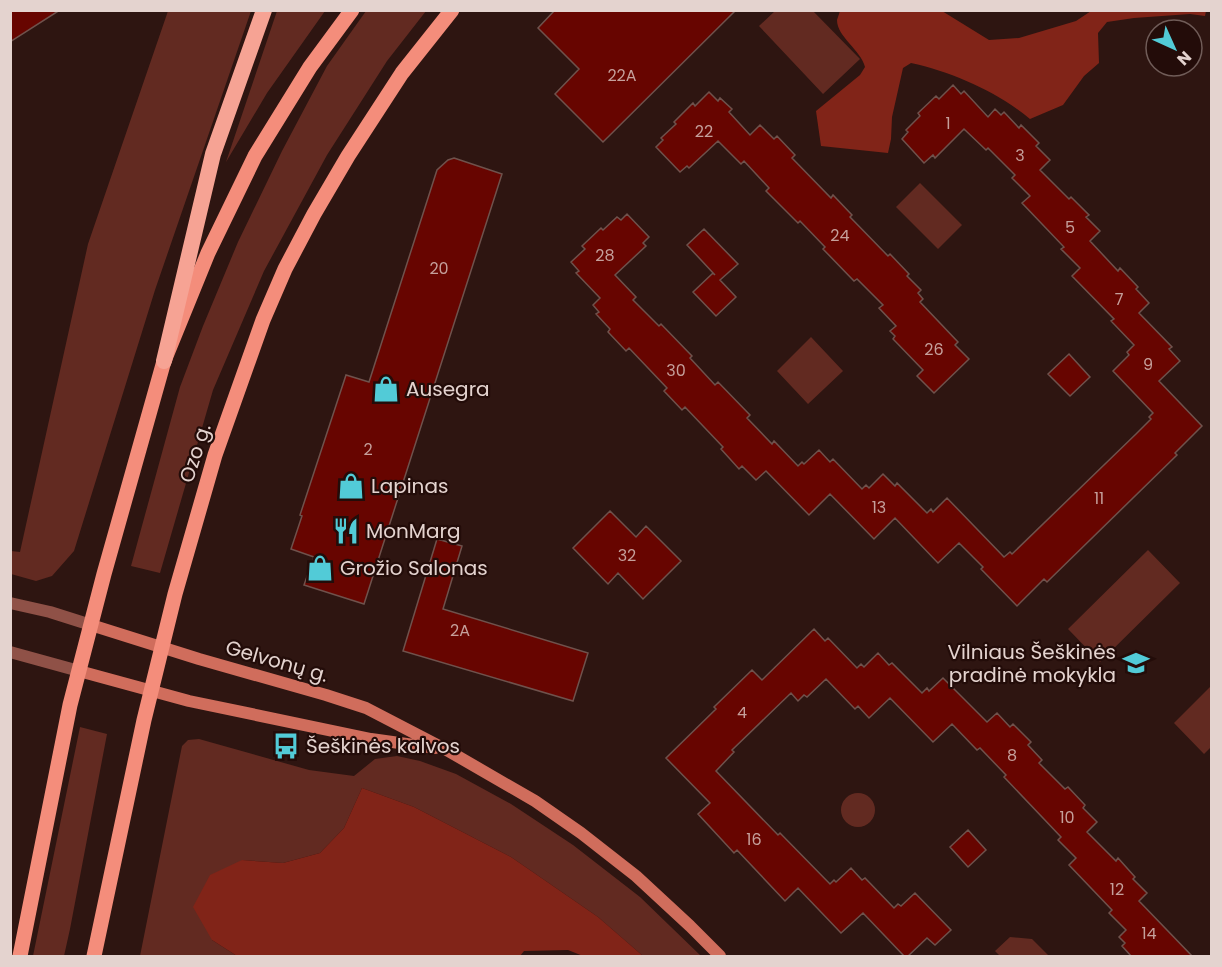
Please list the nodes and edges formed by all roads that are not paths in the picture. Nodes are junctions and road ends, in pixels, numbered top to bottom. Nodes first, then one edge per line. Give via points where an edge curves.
1 (264, 10) edge
2 (351, 10) edge
3 (452, 10) edge
4 (164, 361) junction
5 (10, 603) edge
6 (91, 625) junction
7 (162, 647) junction
8 (10, 652) edge
9 (79, 671) junction
10 (151, 690) junction
11 (445, 749) junction
12 (20, 957) edge
13 (94, 957) edge
14 (720, 957) edge

1 - 4 highway via 213,154
2 - 4 main road via 255,156 208,253
3 - 7 main road, Ozo g. via 402,73 354,147 285,269 215,454
4 - 6 main road
5 - 6 street
6 - 7 main road, Gelvonų g.
6 - 9 main road
7 - 10 main road, Ozo g.
7 - 11 main road, Gelvonų g. via 366,708
8 - 9 street
9 - 10 main road, Gelvonų g.
9 - 12 main road
10 - 11 main road, Gelvonų g. via 324,730
10 - 13 main road, Ozo g.
11 - 14 main road, Gelvonų g. via 535,801 581,833 636,876

